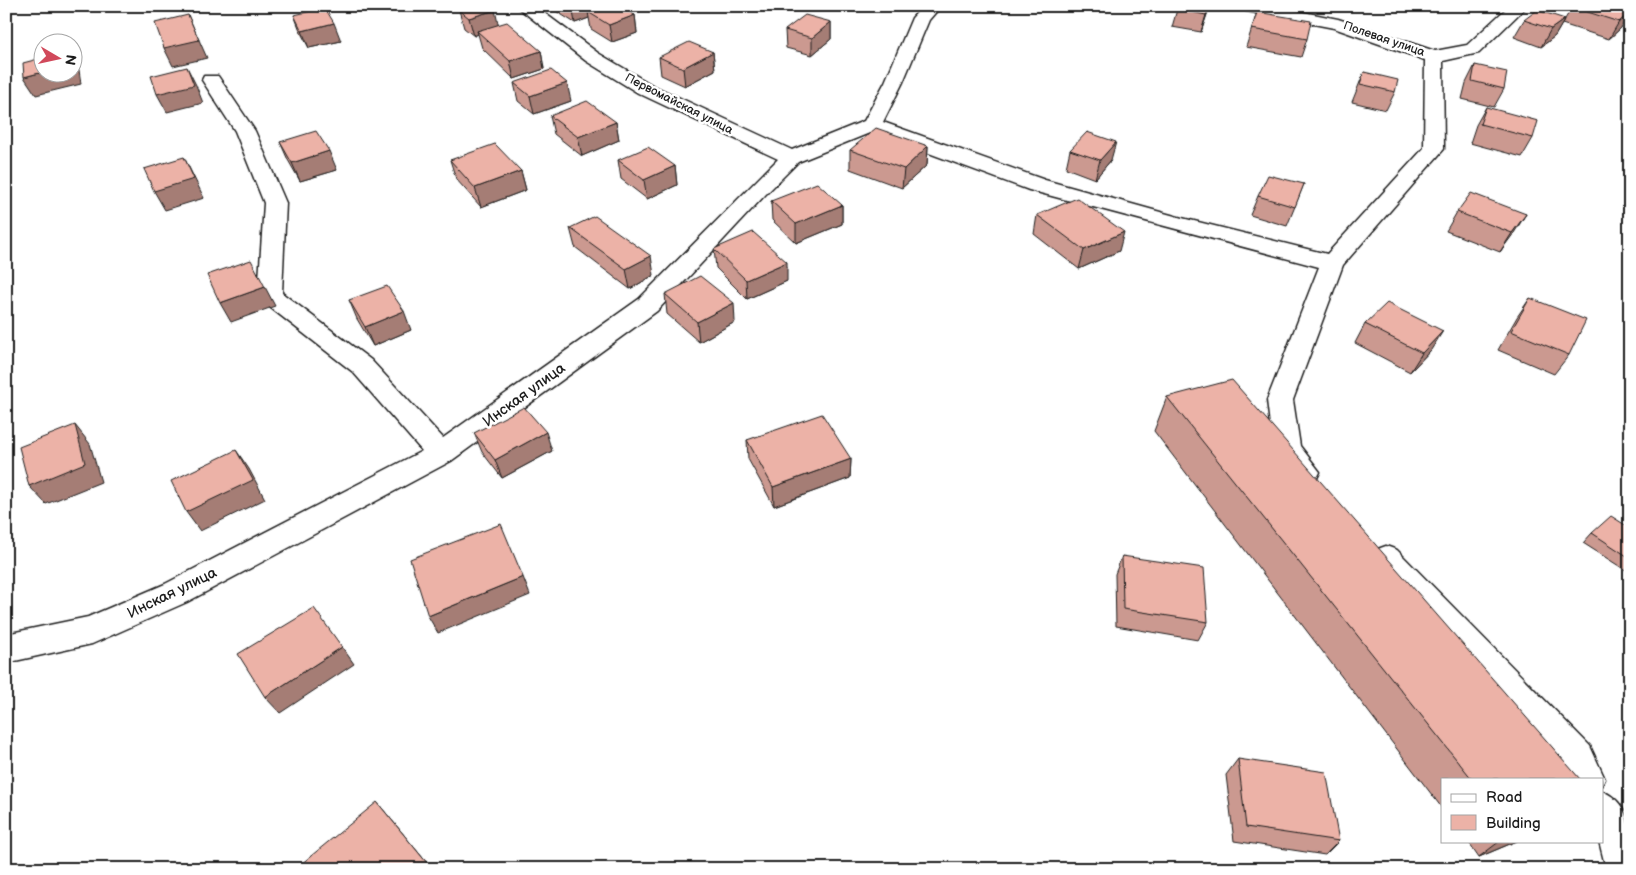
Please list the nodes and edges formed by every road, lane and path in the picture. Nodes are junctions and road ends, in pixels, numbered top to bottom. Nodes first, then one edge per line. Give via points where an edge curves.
1 (524, 6) edge
2 (933, 6) edge
3 (1246, 6) edge
4 (1519, 6) edge
5 (1434, 56) junction
6 (211, 80) dead end
7 (872, 125) junction
8 (791, 158) junction
9 (1332, 263) junction
10 (441, 454) junction
11 (1324, 493) edge
12 (1371, 543) edge
13 (6, 649) edge
14 (1587, 778) edge
15 (1604, 813) edge
16 (1625, 869) edge

1 - 8 street, Первомайская улица via 592,57 645,89
2 - 7 street via 921,18
3 - 5 street, Полевая улица via 1338,24
4 - 5 street via 1473,49
5 - 9 street via 1434,149
6 - 10 street via 245,131 275,203 270,296 362,366
7 - 8 street, Инская улица
7 - 9 street via 1037,185
8 - 10 street, Инская улица via 648,305
9 - 11 street via 1280,400 1287,449
10 - 13 street, Инская улица via 167,597 92,630
12 - 14 street via 1577,758
15 - 16 street via 1620,844

